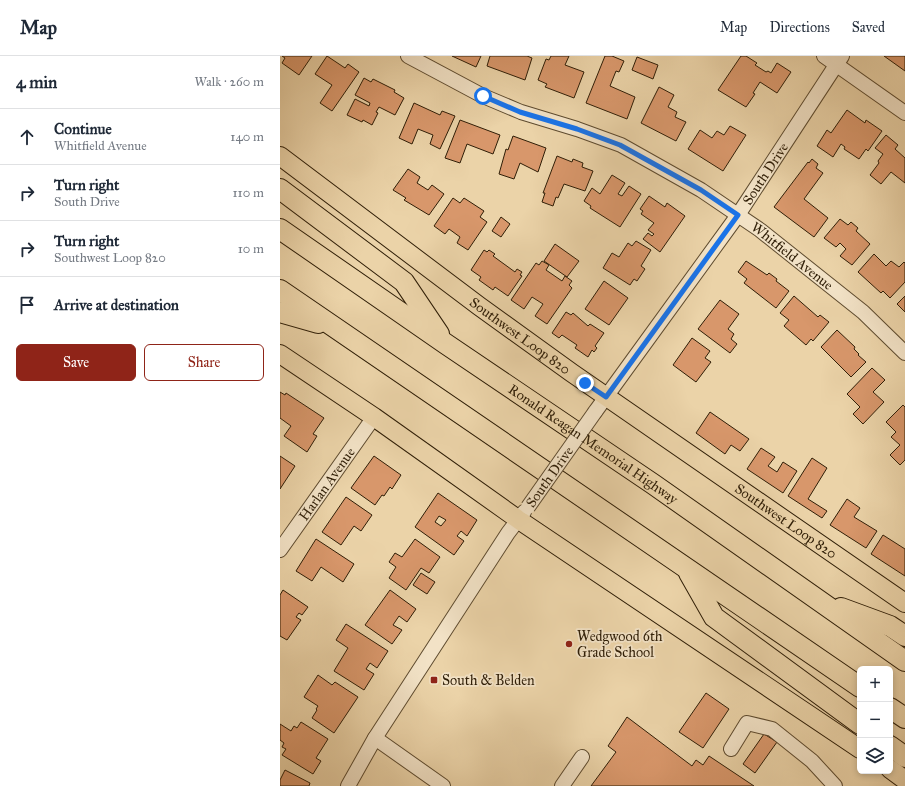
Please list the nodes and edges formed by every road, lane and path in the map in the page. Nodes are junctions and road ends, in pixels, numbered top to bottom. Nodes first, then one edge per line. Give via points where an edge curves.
1 (408, 56) edge
2 (824, 56) edge
3 (840, 60) edge
4 (905, 113) edge
5 (280, 156) edge
6 (280, 189) edge
7 (738, 215) junction
8 (280, 229) edge
9 (280, 290) edge
10 (280, 312) edge
11 (336, 328) junction
12 (446, 344) junction
13 (905, 353) edge
14 (280, 354) edge
15 (606, 397) junction
16 (374, 417) junction
17 (524, 513) junction
18 (280, 550) edge
19 (686, 568) junction
20 (815, 599) junction
21 (905, 603) edge
22 (905, 636) edge
23 (905, 661) edge
24 (857, 685) edge
25 (893, 710) edge
26 (905, 718) edge
27 (857, 722) edge
28 (375, 738) junction
29 (857, 747) edge
30 (893, 748) edge
31 (731, 749) dead end
32 (582, 757) dead end
33 (905, 757) edge
34 (893, 771) edge
35 (905, 780) edge
36 (348, 786) edge
37 (443, 786) edge
38 (562, 786) edge
39 (835, 786) edge

1 - 7 street, Whitfield Avenue via 483,96 520,112 620,145 701,190
2 - 3 street
3 - 4 street
3 - 7 street, South Drive
5 - 15 main road, Southwest Loop 820 via 479,306
6 - 12 highway via 404,282
7 - 13 street, Whitfield Avenue via 863,312
7 - 15 street, South Drive
8 - 12 highway, Ronald Reagan Memorial Highway
9 - 11 highway
10 - 11 highway
11 - 19 highway
12 - 20 highway, Ronald Reagan Memorial Highway via 653,484
14 - 16 main road
15 - 17 street, South Drive, bridge
15 - 21 main road, Southwest Loop 820
16 - 17 main road
16 - 18 street, Harlan Avenue
17 - 28 street, South Drive via 508,533
17 - 29 main road
19 - 24 highway
19 - 27 highway via 714,616
20 - 22 highway via 890,626
20 - 23 highway, Ronald Reagan Memorial Highway
25 - 26 highway
28 - 36 street, South Drive
28 - 37 street
30 - 33 highway
31 - 39 street via 747,723 772,729 812,761
32 - 38 street
34 - 35 main road

